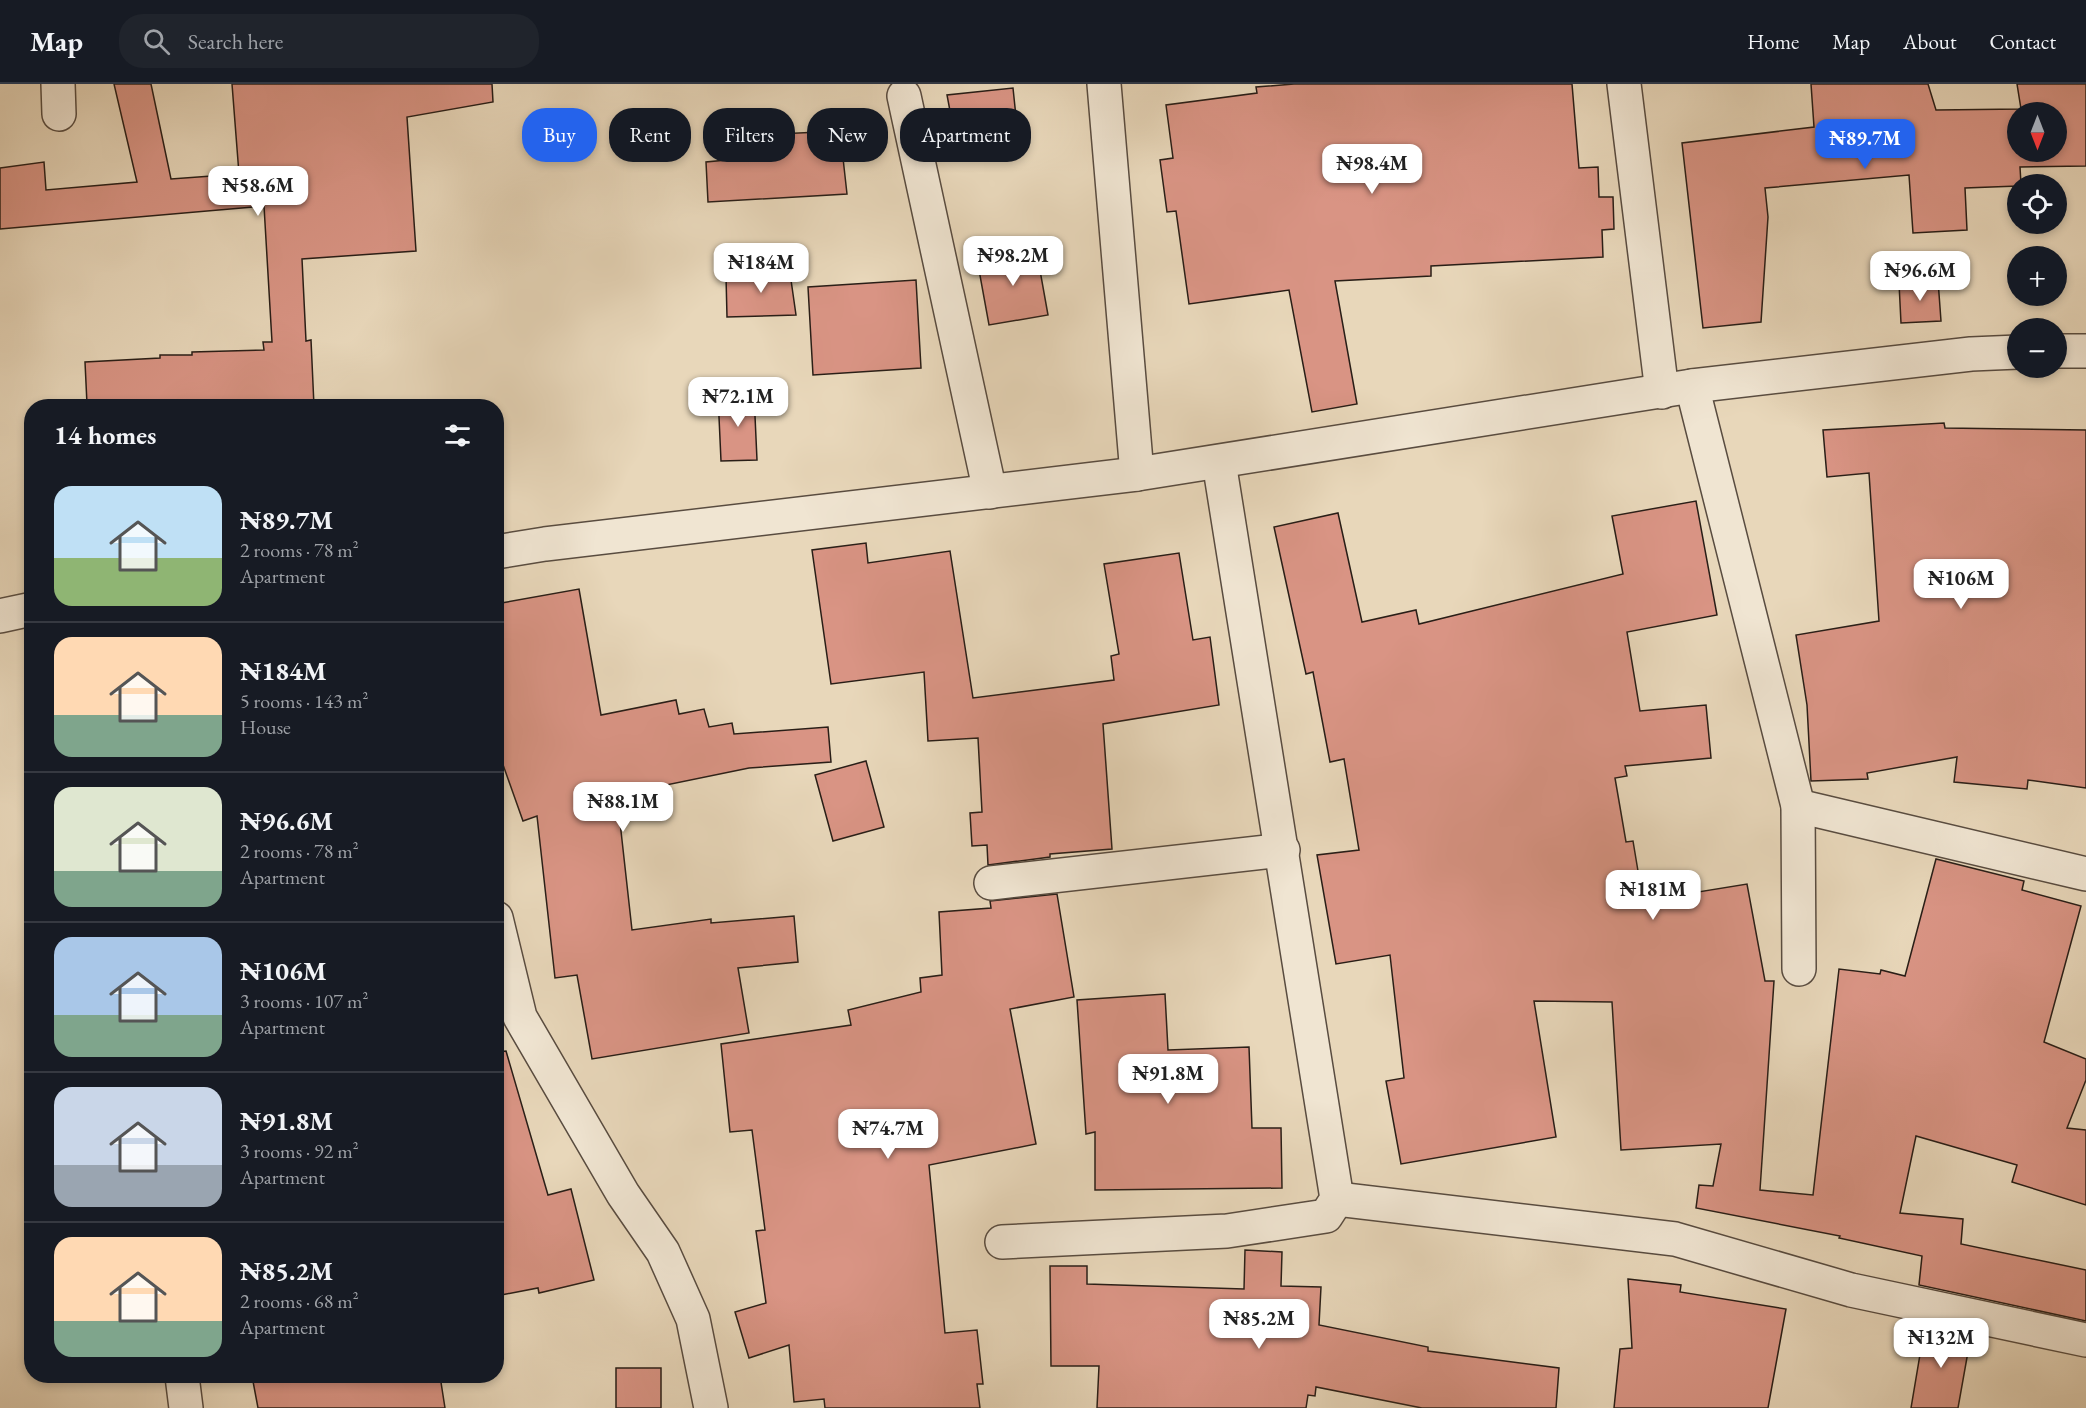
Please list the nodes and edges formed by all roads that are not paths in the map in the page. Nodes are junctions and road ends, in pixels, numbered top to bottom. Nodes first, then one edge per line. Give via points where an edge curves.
1 (1104, 84) edge
2 (1624, 84) edge
3 (904, 96) dead end
4 (2067, 351) edge
5 (2086, 351) edge
6 (2007, 353) edge
7 (1677, 389) junction
8 (1220, 462) junction
9 (1137, 474) junction
10 (990, 492) junction
11 (504, 551) edge
12 (24, 611) edge
13 (0, 616) edge
14 (1798, 806) junction
15 (1283, 850) junction
16 (2086, 874) edge
17 (992, 883) dead end
18 (504, 951) edge
19 (1798, 969) dead end
20 (1337, 1199) junction
21 (1002, 1242) dead end
22 (2086, 1340) edge
23 (183, 1383) edge
24 (186, 1408) edge
25 (711, 1408) edge

1 - 9 street
2 - 7 street
3 - 10 street
4 - 5 street
6 - 7 street
7 - 8 street
7 - 14 street
8 - 9 street
8 - 15 street
9 - 10 street
10 - 11 street
12 - 13 street
14 - 16 street
14 - 19 street
15 - 17 street
15 - 20 street
18 - 25 street via 520,1017 623,1194 663,1252 693,1319
20 - 21 street via 1326,1216 1227,1231
20 - 22 street via 1675,1239 1851,1290
23 - 24 street

